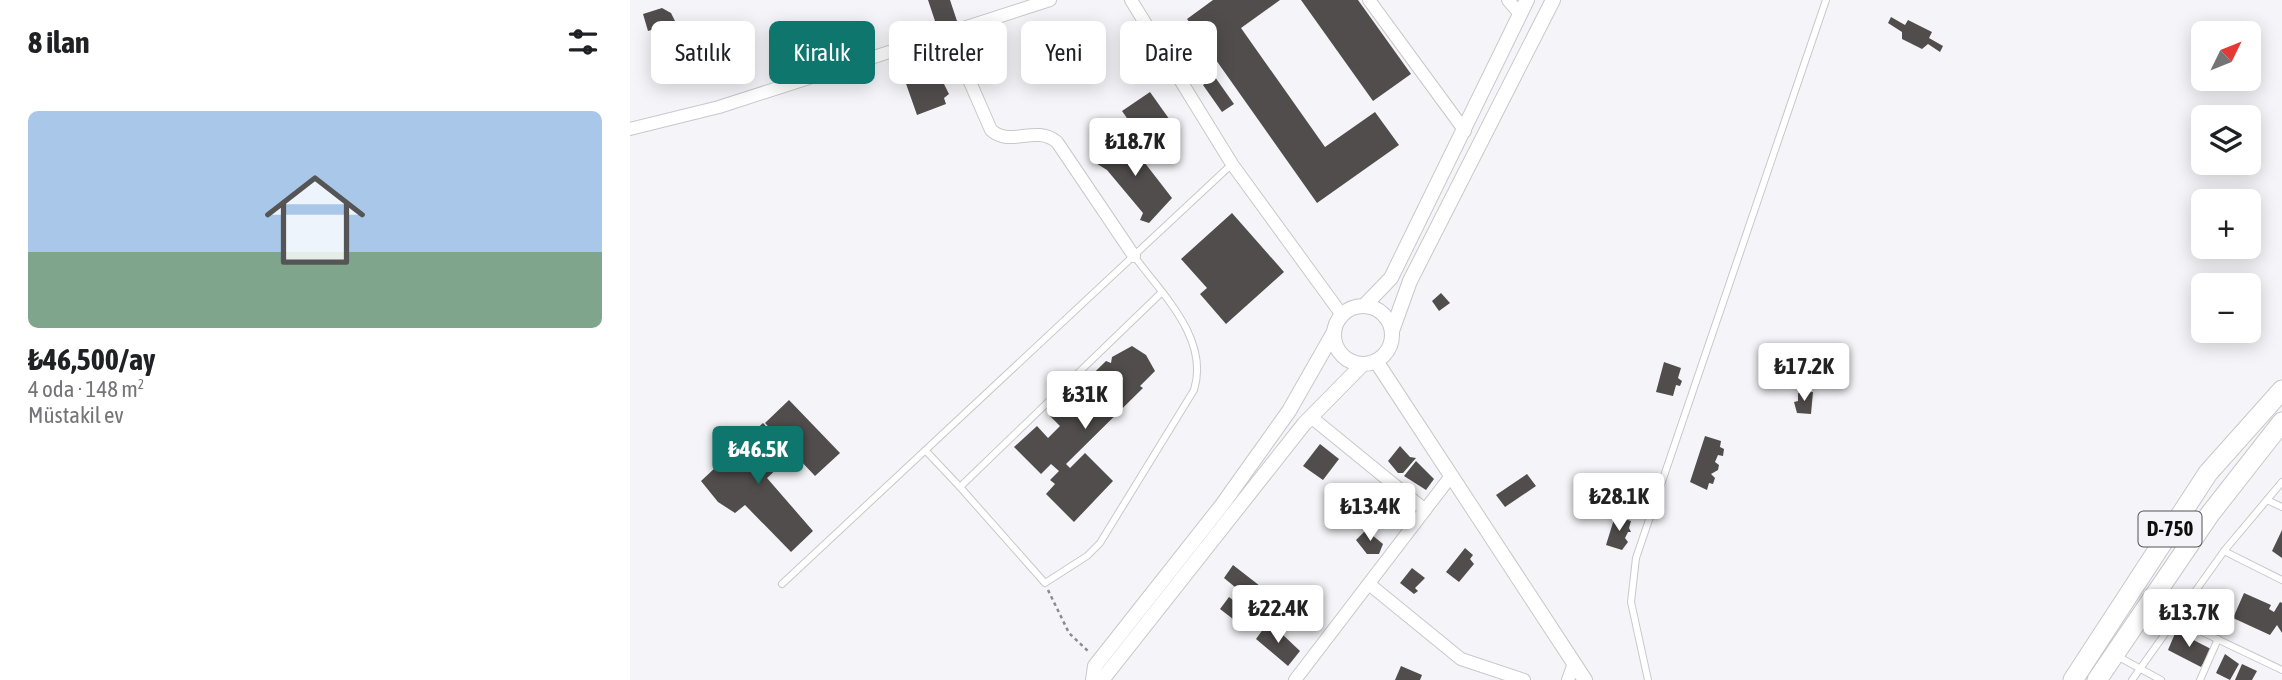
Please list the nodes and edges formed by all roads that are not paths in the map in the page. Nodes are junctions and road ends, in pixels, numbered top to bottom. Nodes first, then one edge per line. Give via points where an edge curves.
1 (1050, 0) edge
2 (1131, 0) edge
3 (1369, 0) edge
4 (1508, 0) edge
5 (1527, 0) edge
6 (1553, 0) edge
7 (1826, 0) edge
8 (1520, 15) junction
9 (988, 21) edge
10 (889, 53) edge
11 (971, 84) edge
12 (630, 129) edge
13 (1465, 131) junction
14 (1232, 164) junction
15 (1134, 256) junction
16 (1161, 293) junction
17 (1365, 305) junction
18 (1342, 315) junction
19 (1392, 331) junction
20 (1334, 332) junction
21 (1370, 363) junction
22 (2282, 390) edge
23 (1311, 417) junction
24 (2282, 422) edge
25 (2282, 438) edge
26 (927, 452) junction
27 (2239, 475) junction
28 (1451, 476) junction
29 (2282, 482) edge
30 (960, 487) junction
31 (2267, 499) junction
32 (2282, 507) edge
33 (1425, 510) junction
34 (2224, 551) junction
35 (2282, 580) edge
36 (782, 584) dead end
37 (1369, 584) junction
38 (2175, 619) junction
39 (2218, 639) junction
40 (2112, 653) junction
41 (1574, 663) junction
42 (2138, 670) junction
43 (2282, 670) edge
44 (1093, 680) edge
45 (1102, 680) edge
46 (1295, 680) edge
47 (1524, 680) edge
48 (1568, 680) edge
49 (1585, 680) edge
50 (1647, 680) edge
51 (2073, 680) edge
52 (2097, 680) edge
53 (2132, 680) edge
54 (2161, 680) edge
55 (2200, 680) edge

1 - 9 street
2 - 14 street
3 - 13 street
4 - 8 street
5 - 8 street
6 - 19 street via 1410,281
7 - 50 lane via 1636,558 1631,602
8 - 13 street
10 - 12 street via 719,107
11 - 15 street via 991,130 1005,138 1038,134 1052,139
13 - 17 street via 1391,278
14 - 15 lane
14 - 18 street
15 - 16 lane
15 - 26 lane
16 - 30 lane
16 - 30 lane via 1192,341 1198,360 1194,390 1100,543 1087,556 1045,583
17 - 18 street
17 - 19 street via 1383,313
18 - 20 street
19 - 21 street via 1390,348
20 - 21 street via 1345,358
20 - 44 street via 1289,411 1099,662
21 - 23 street
21 - 28 street
22 - 51 highway, D-750 via 2208,473
23 - 33 street
23 - 45 street
24 - 27 highway
25 - 27 highway
26 - 30 lane
26 - 36 lane
27 - 40 highway
28 - 33 street
28 - 41 street
29 - 31 lane
31 - 32 lane
31 - 34 lane
33 - 37 street
34 - 35 lane
34 - 38 lane
37 - 46 street
37 - 47 street via 1461,659
38 - 39 lane
38 - 42 lane
39 - 43 lane
39 - 55 lane
40 - 42 lane
40 - 52 highway
41 - 48 street
41 - 49 street
42 - 53 lane
42 - 54 lane

